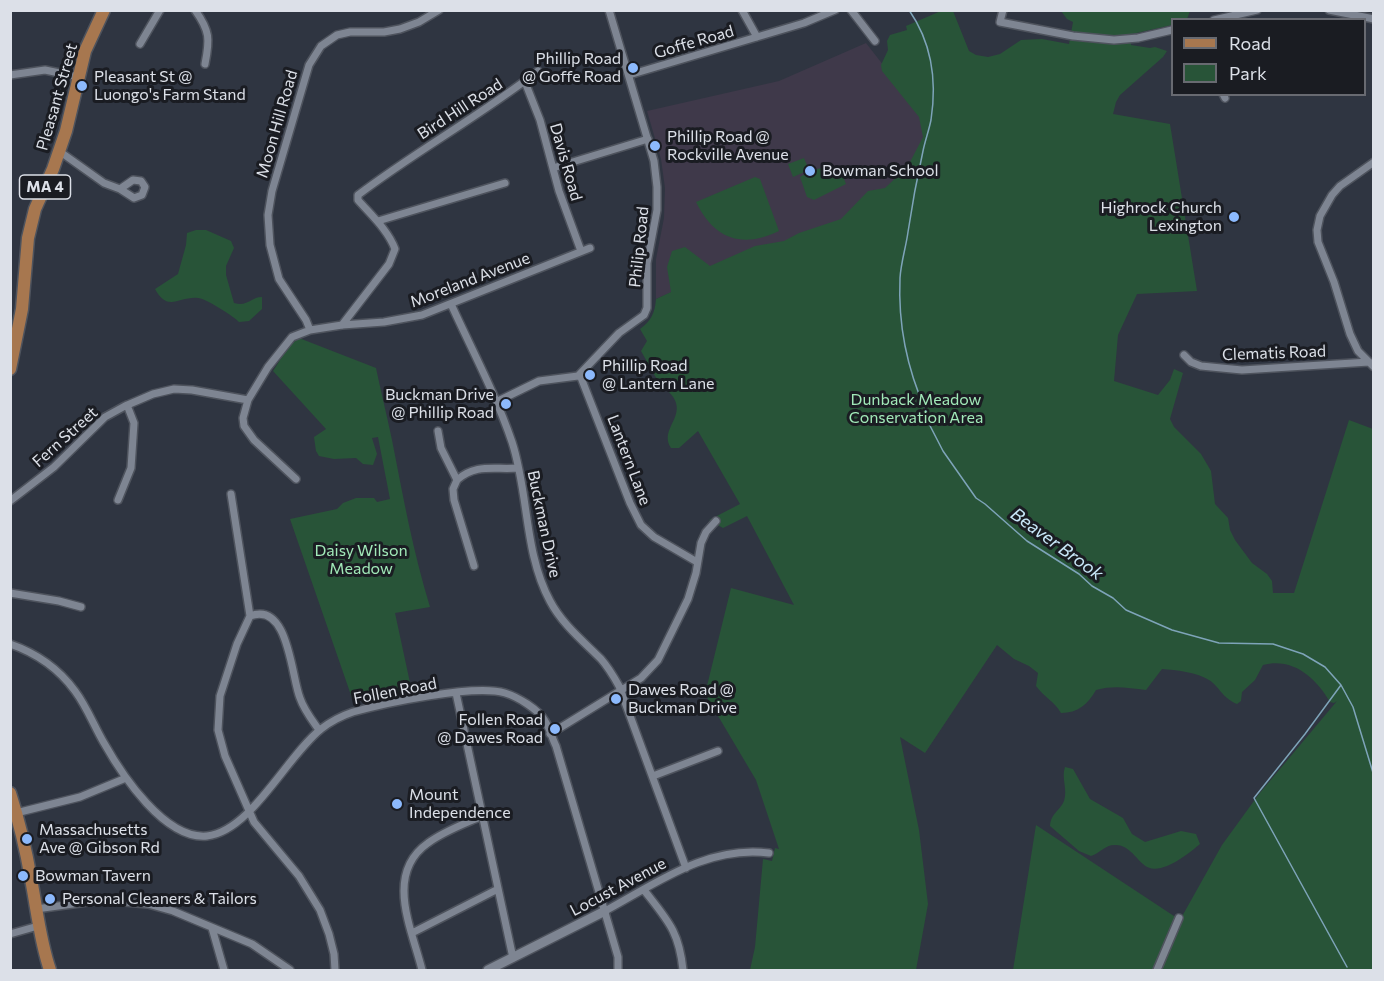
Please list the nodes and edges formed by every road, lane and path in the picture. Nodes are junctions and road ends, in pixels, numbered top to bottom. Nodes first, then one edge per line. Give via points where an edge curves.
1 (104, 10) edge
2 (160, 10) edge
3 (195, 10) edge
4 (439, 10) edge
5 (609, 10) edge
6 (742, 10) edge
7 (835, 10) edge
8 (851, 10) edge
9 (1003, 10) edge
10 (1257, 10) edge
11 (1329, 10) edge
12 (1221, 18) edge
13 (1374, 19) edge
14 (1171, 30) edge
15 (757, 38) junction
16 (875, 41) dead end
17 (140, 44) dead end
18 (206, 64) dead end
19 (538, 71) dead end
20 (10, 75) edge
21 (629, 75) junction
22 (79, 77) junction
23 (525, 81) junction
24 (648, 139) junction
25 (59, 151) junction
26 (1374, 162) edge
27 (553, 168) junction
28 (505, 183) dead end
29 (120, 189) dead end
30 (378, 221) junction
31 (590, 248) dead end
32 (581, 251) junction
33 (451, 304) junction
34 (342, 325) junction
35 (310, 330) junction
36 (1184, 355) dead end
37 (1371, 365) edge
38 (10, 369) edge
39 (580, 375) junction
40 (248, 400) junction
41 (496, 402) junction
42 (127, 405) junction
43 (438, 432) dead end
44 (518, 468) junction
45 (296, 479) dead end
46 (456, 480) junction
47 (231, 494) dead end
48 (118, 500) dead end
49 (10, 501) edge
50 (716, 521) dead end
51 (697, 562) junction
52 (474, 566) dead end
53 (10, 593) edge
54 (81, 607) dead end
55 (250, 616) junction
56 (10, 644) edge
57 (621, 690) junction
58 (456, 693) junction
59 (319, 730) junction
60 (550, 734) junction
61 (718, 751) dead end
62 (653, 776) junction
63 (126, 778) junction
64 (10, 793) edge
65 (249, 810) junction
66 (16, 813) junction
67 (482, 816) junction
68 (769, 853) dead end
69 (686, 868) junction
70 (498, 889) junction
71 (644, 890) junction
72 (36, 909) junction
73 (605, 911) junction
74 (1179, 918) dead end
75 (38, 926) junction
76 (212, 928) junction
77 (412, 933) junction
78 (10, 934) edge
79 (513, 958) junction
80 (50, 970) edge
81 (224, 970) edge
82 (290, 970) edge
83 (335, 970) edge
84 (422, 970) edge
85 (488, 970) edge
86 (618, 970) edge
87 (683, 970) edge
88 (1157, 970) edge

1 - 22 main road, Pleasant Street / MA 4 via 85,51
2 - 17 street
3 - 18 street via 209,37
4 - 35 street, Moon Hill Road via 400,29 337,35 321,46 309,65 268,215 270,245 279,279
5 - 21 street, Philip Road
6 - 15 street
7 - 15 street, Goffe Road
8 - 16 street
9 - 14 street via 1000,22 1073,36 1114,40
10 - 12 street
11 - 13 street
15 - 21 street, Goffe Road
19 - 23 street, Bird Hill Road
20 - 22 street via 45,70
21 - 24 street, Philip Road
22 - 25 main road, Pleasant Street / MA 4
23 - 27 street, Davis Road
23 - 30 street, Bird Hill Road via 358,195 358,200
24 - 27 street
24 - 39 street, Philip Road via 654,161 657,210 647,263 647,308
25 - 29 street via 104,183
25 - 38 main road, Pleasant Street / MA 4 via 35,208 28,238 22,309
26 - 37 street via 1332,195 1317,230 1350,334
27 - 32 street, Davis Road
28 - 30 street
30 - 34 street via 392,242 393,256
31 - 32 street, Moreland Avenue
32 - 33 street, Moreland Avenue
33 - 34 street, Moreland Avenue via 412,318
33 - 41 street, Buckman Drive
34 - 35 street, Moreland Avenue
35 - 40 street, Moreland Avenue via 287,341
36 - 37 street, Clematis Road via 1201,366 1242,370
39 - 41 street via 539,381
39 - 51 street, Lantern Lane via 641,525
40 - 42 street, Fern Street via 174,389
40 - 45 street via 243,418 248,432
41 - 44 street, Buckman Drive
42 - 48 street via 134,423 131,468
42 - 49 street, Fern Street via 105,417 54,467
43 - 46 street
44 - 46 street via 480,468 465,472
44 - 57 street, Buckman Drive via 541,584 550,603 602,660
46 - 52 street via 454,500
47 - 55 street
50 - 51 street via 706,532
51 - 57 street via 688,599 658,660 641,678
53 - 54 street
55 - 59 street via 269,617 282,633 300,698
55 - 65 street via 226,675 218,715 225,756
56 - 63 street, Follen Road via 34,654 64,678
57 - 60 street
57 - 62 street, Buckman Drive
58 - 59 street, Follen Road via 352,713
58 - 60 street, Follen Road via 506,693 532,707 545,720
58 - 67 street
59 - 65 street, Follen Road
60 - 73 street, Follen Road
61 - 62 street
62 - 69 street, Buckman Drive
63 - 65 street, Follen Road via 169,824 186,833 206,836 224,832
63 - 66 street via 80,797
64 - 66 main road
65 - 83 street via 320,910
66 - 72 main road
67 - 70 street
67 - 77 street via 429,842 409,864 404,896
68 - 69 street, Locust Avenue via 731,852
69 - 71 street, Locust Avenue
70 - 77 street
70 - 79 street
71 - 73 street, Locust Avenue
71 - 87 street via 677,936
72 - 75 main road
72 - 76 street via 120,900 173,911
73 - 79 street, Locust Avenue
73 - 86 street, Follen Road
74 - 88 street
75 - 78 street
75 - 80 main road
76 - 81 street
76 - 82 street via 252,944
77 - 84 street
79 - 85 street, Locust Avenue

